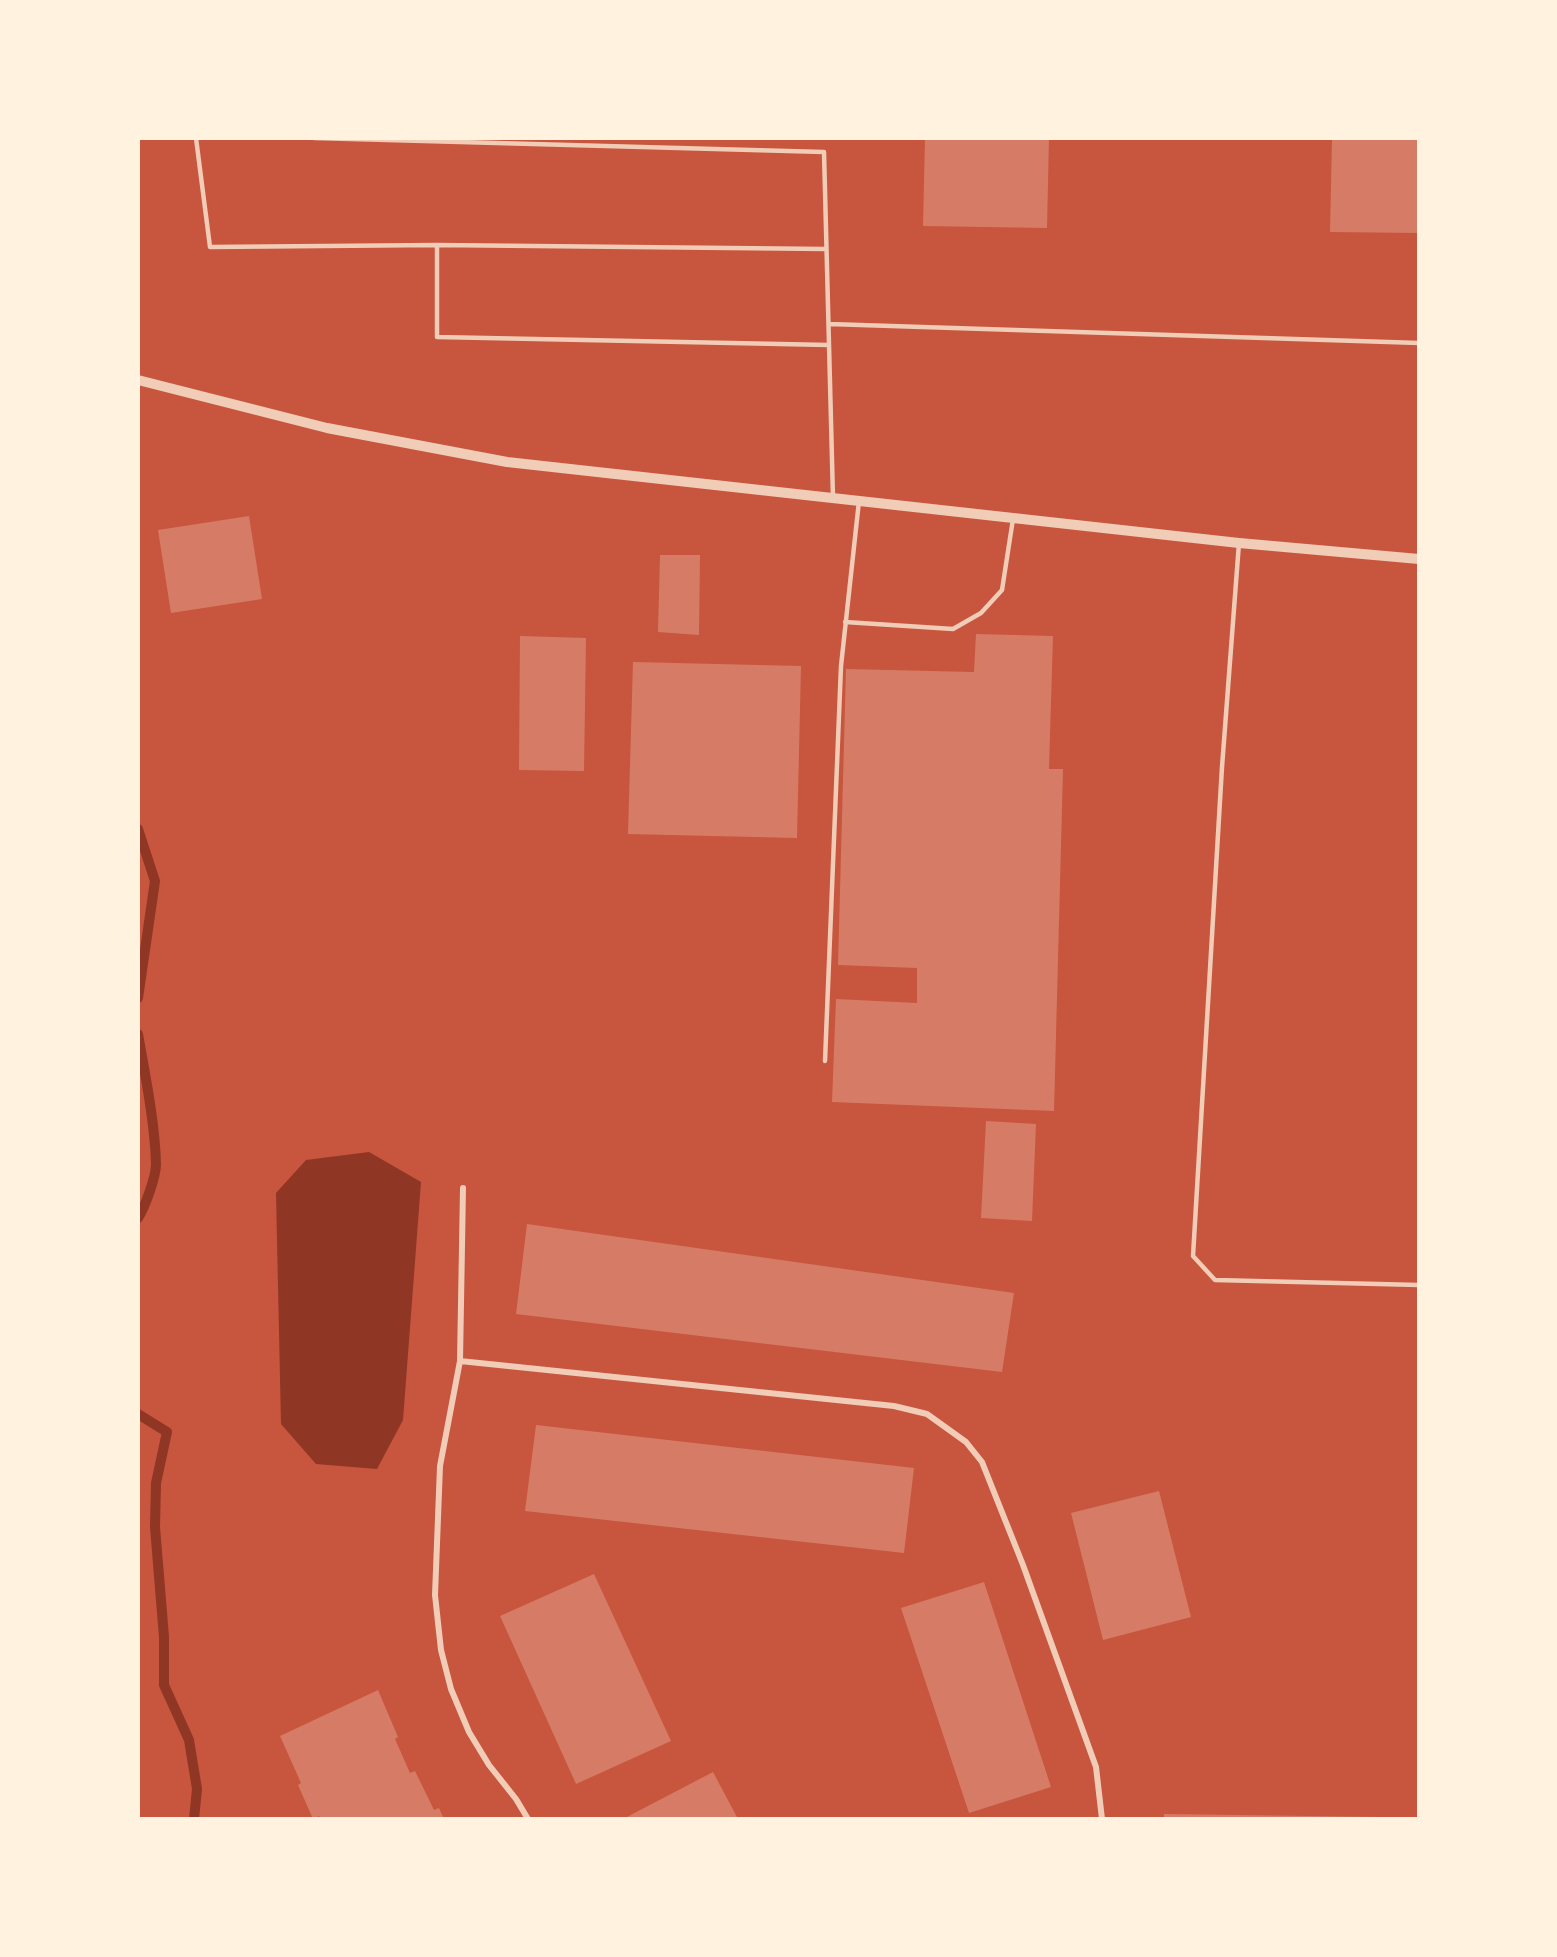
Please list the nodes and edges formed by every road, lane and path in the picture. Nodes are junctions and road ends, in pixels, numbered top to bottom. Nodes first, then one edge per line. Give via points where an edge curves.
1 (196, 138) edge
2 (314, 138) edge
3 (437, 245) junction
4 (826, 249) junction
5 (829, 324) junction
6 (1419, 343) edge
7 (829, 345) junction
8 (138, 380) edge
9 (833, 498) junction
10 (859, 501) junction
11 (1013, 517) junction
12 (1239, 543) junction
13 (1419, 560) edge
14 (845, 622) junction
15 (825, 1061) dead end
16 (463, 1188) dead end
17 (1419, 1285) edge
18 (460, 1361) junction
19 (528, 1819) edge
20 (1102, 1819) edge

1 - 3 lane via 210,247
2 - 4 lane via 824,152
3 - 4 lane
3 - 7 lane via 437,337
4 - 5 lane
5 - 6 lane
5 - 7 lane
7 - 9 lane
8 - 9 street via 327,428 507,462
9 - 10 street
10 - 11 street
10 - 14 lane
11 - 12 street
11 - 14 lane via 1002,590 981,613 953,629
12 - 13 street
12 - 17 lane via 1193,1256 1215,1281
14 - 15 lane
16 - 18 street
18 - 19 street via 440,1466 435,1595 441,1650 451,1689 469,1732
18 - 20 street via 894,1406 927,1414 966,1442 981,1462 1023,1564 1096,1767

